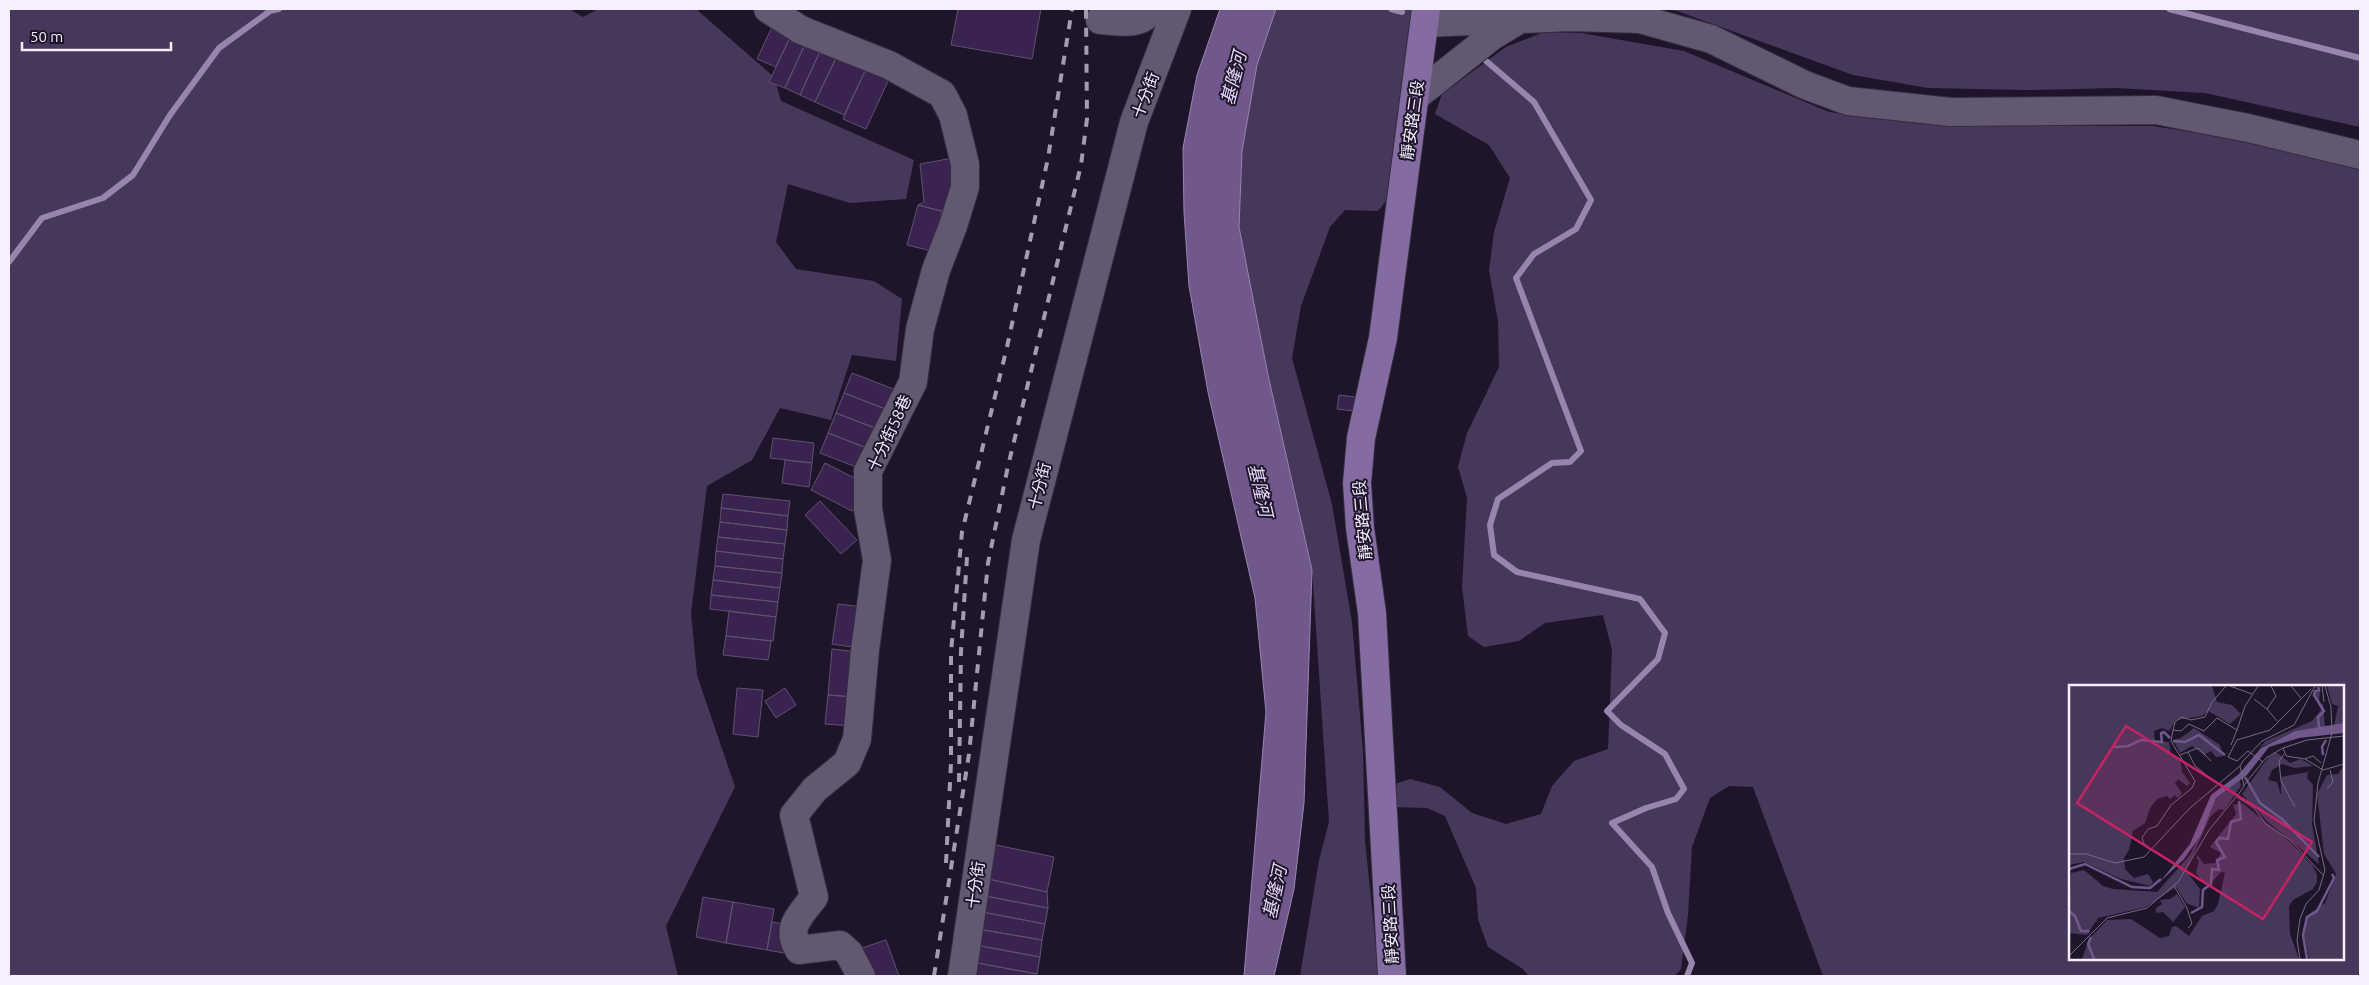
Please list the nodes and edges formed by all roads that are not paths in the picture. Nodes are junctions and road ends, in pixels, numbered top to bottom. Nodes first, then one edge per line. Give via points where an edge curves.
1 (768, 9) edge
2 (1151, 9) edge
3 (1177, 9) edge
4 (1426, 16) edge
5 (1497, 17) edge
6 (1100, 20) dead end
7 (1415, 97) junction
8 (2360, 155) edge
9 (861, 976) edge
10 (962, 976) edge
11 (1392, 976) edge

1 - 9 street, 十分街58巷 via 801,30 889,65 942,94 953,115 965,164 965,187 936,270 913,382 868,472 868,509 877,560 857,739 848,763 815,789 794,815 814,897 794,924 792,938 799,950 840,944
2 - 6 street via 1132,22
3 - 10 street, 十分街 via 1134,122 1026,540
4 - 5 street
4 - 7 main road, 靜安路三段
5 - 7 street via 1492,36
5 - 8 street via 1640,19 1711,39 1805,85 1848,101 1951,112 2156,110
7 - 11 main road, 靜安路三段 via 1383,338 1361,438 1357,483 1372,613

